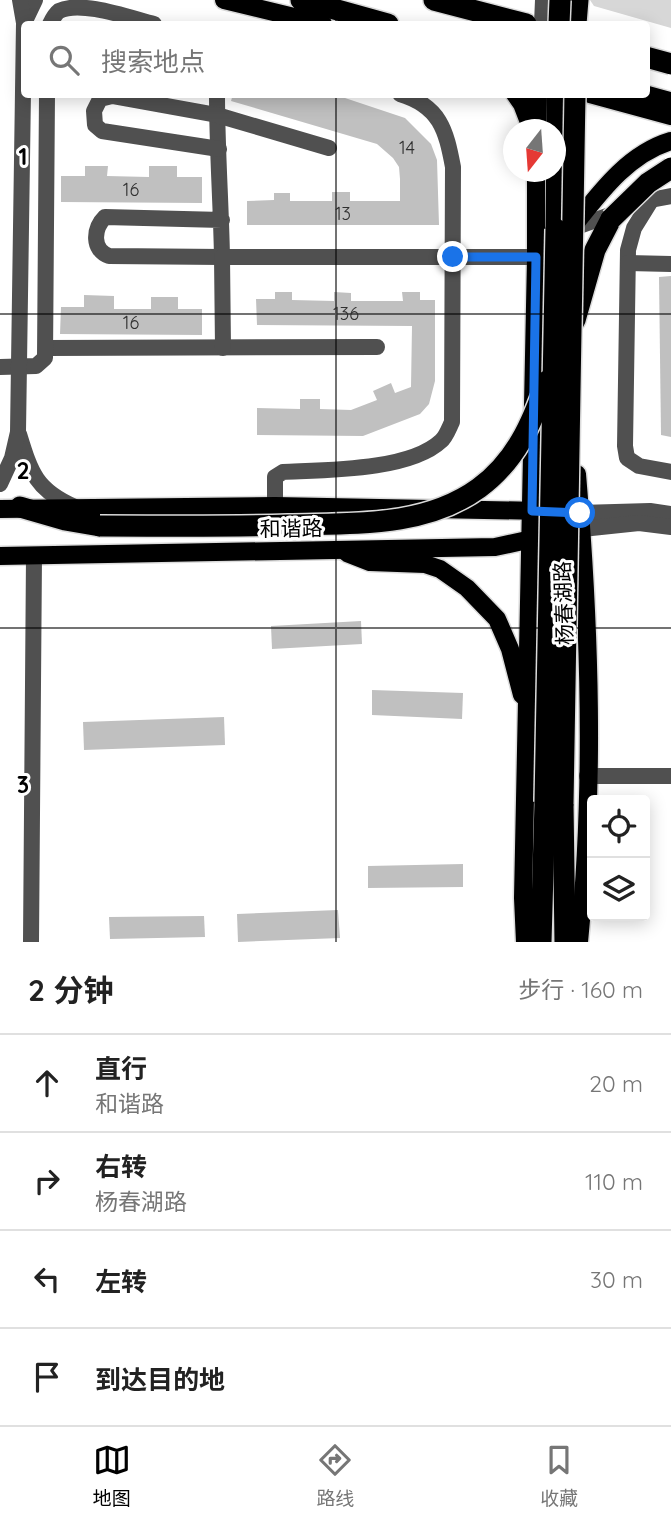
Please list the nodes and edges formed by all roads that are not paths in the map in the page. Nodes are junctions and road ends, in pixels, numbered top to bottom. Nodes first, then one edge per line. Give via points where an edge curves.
1 (20, 0) edge
2 (36, 0) edge
3 (224, 0) edge
4 (301, 0) edge
5 (435, 0) edge
6 (463, 0) edge
7 (543, 0) edge
8 (550, 0) edge
9 (560, 0) edge
10 (578, 0) edge
11 (24, 21) edge
12 (25, 21) edge
13 (52, 21) edge
14 (143, 21) edge
15 (311, 21) edge
16 (377, 21) edge
17 (515, 21) edge
18 (530, 21) edge
19 (540, 21) edge
20 (559, 21) edge
21 (564, 21) edge
22 (576, 21) edge
23 (650, 97) edge
24 (23, 98) edge
25 (47, 98) edge
26 (104, 98) edge
27 (123, 98) edge
28 (217, 98) edge
29 (412, 98) edge
30 (518, 98) edge
31 (538, 98) edge
32 (557, 98) edge
33 (573, 98) edge
34 (573, 98) edge
35 (605, 98) edge
36 (671, 103) edge
37 (217, 115) junction
38 (671, 116) edge
39 (529, 119) edge
40 (535, 119) edge
41 (671, 141) edge
42 (329, 148) dead end
43 (219, 149) junction
44 (671, 169) edge
45 (536, 182) edge
46 (671, 196) edge
47 (652, 199) junction
48 (222, 220) junction
49 (571, 229) joint
50 (222, 257) junction
51 (453, 257) junction
52 (536, 257) junction
53 (628, 263) junction
54 (671, 264) edge
55 (572, 332) junction
56 (377, 347) dead end
57 (46, 348) junction
58 (223, 348) junction
59 (553, 363) junction
60 (0, 367) edge
61 (20, 367) junction
62 (18, 432) junction
63 (671, 472) edge
64 (0, 484) edge
65 (275, 506) junction
66 (75, 507) junction
67 (10, 508) edge
68 (532, 511) junction
69 (671, 514) edge
70 (581, 521) junction
71 (671, 527) edge
72 (531, 539) junction
73 (341, 550) junction
74 (0, 556) edge
75 (34, 556) junction
76 (528, 719) junction
77 (671, 765) edge
78 (587, 770) junction
79 (671, 776) edge
80 (554, 803) junction
81 (577, 940) edge
82 (528, 941) edge
83 (31, 942) edge

1 - 11 street
2 - 12 street
3 - 15 main road
4 - 16 highway
5 - 17 highway
6 - 18 main road
7 - 19 street
8 - 21 street
9 - 20 highway, bridge
10 - 22 highway
13 - 14 street via 57,12 71,5
23 - 36 highway
24 - 61 street
25 - 57 street
26 - 43 street via 94,111 95,125 102,131
27 - 37 street
28 - 37 street
29 - 51 street via 432,109 449,149
30 - 39 main road
31 - 40 main road
32 - 59 highway, bridge
33 - 55 highway, bridge
34 - 70 main road, 杨春湖路 via 569,321
35 - 38 main road
37 - 42 street
37 - 43 street
41 - 49 main road via 649,150 618,174
43 - 48 street
44 - 55 highway, bridge via 611,219 588,271
45 - 52 main road, 杨春湖路
46 - 47 street
47 - 49 street
47 - 53 street via 634,228
48 - 50 street
48 - 50 street via 105,217 97,230 97,246 109,256
50 - 51 street
50 - 58 street
51 - 52 street
51 - 65 street via 452,422 442,440 423,452 374,467 282,472 275,477
52 - 68 main road, 杨春湖路
53 - 54 street
53 - 63 street via 627,458 639,466
55 - 80 highway, bridge
56 - 58 street
57 - 58 street
57 - 61 street via 39,365
59 - 67 highway, bridge via 530,426 515,452 480,488 438,510 376,523 100,526
59 - 80 highway, bridge
60 - 61 street
61 - 62 street
62 - 64 street
62 - 66 street via 39,484
65 - 66 main road, 和谐路
65 - 68 main road, 和谐路
66 - 67 main road, 和谐路
68 - 70 main road, 和谐路
68 - 72 main road, 杨春湖路
69 - 70 street via 650,511
70 - 71 street
70 - 72 main road, 和谐路
70 - 78 main road, 杨春湖路 via 587,611
72 - 73 main road, 和谐路 via 495,547
72 - 76 main road, 杨春湖路
73 - 75 main road, 和谐路
73 - 76 main road via 370,562 425,564 467,589 497,619 510,649
74 - 75 main road, 和谐路
75 - 83 street
76 - 82 main road, 杨春湖路 via 523,898
77 - 78 street
78 - 79 street
78 - 81 main road, 杨春湖路 via 586,877
80 - 81 highway
80 - 82 highway

